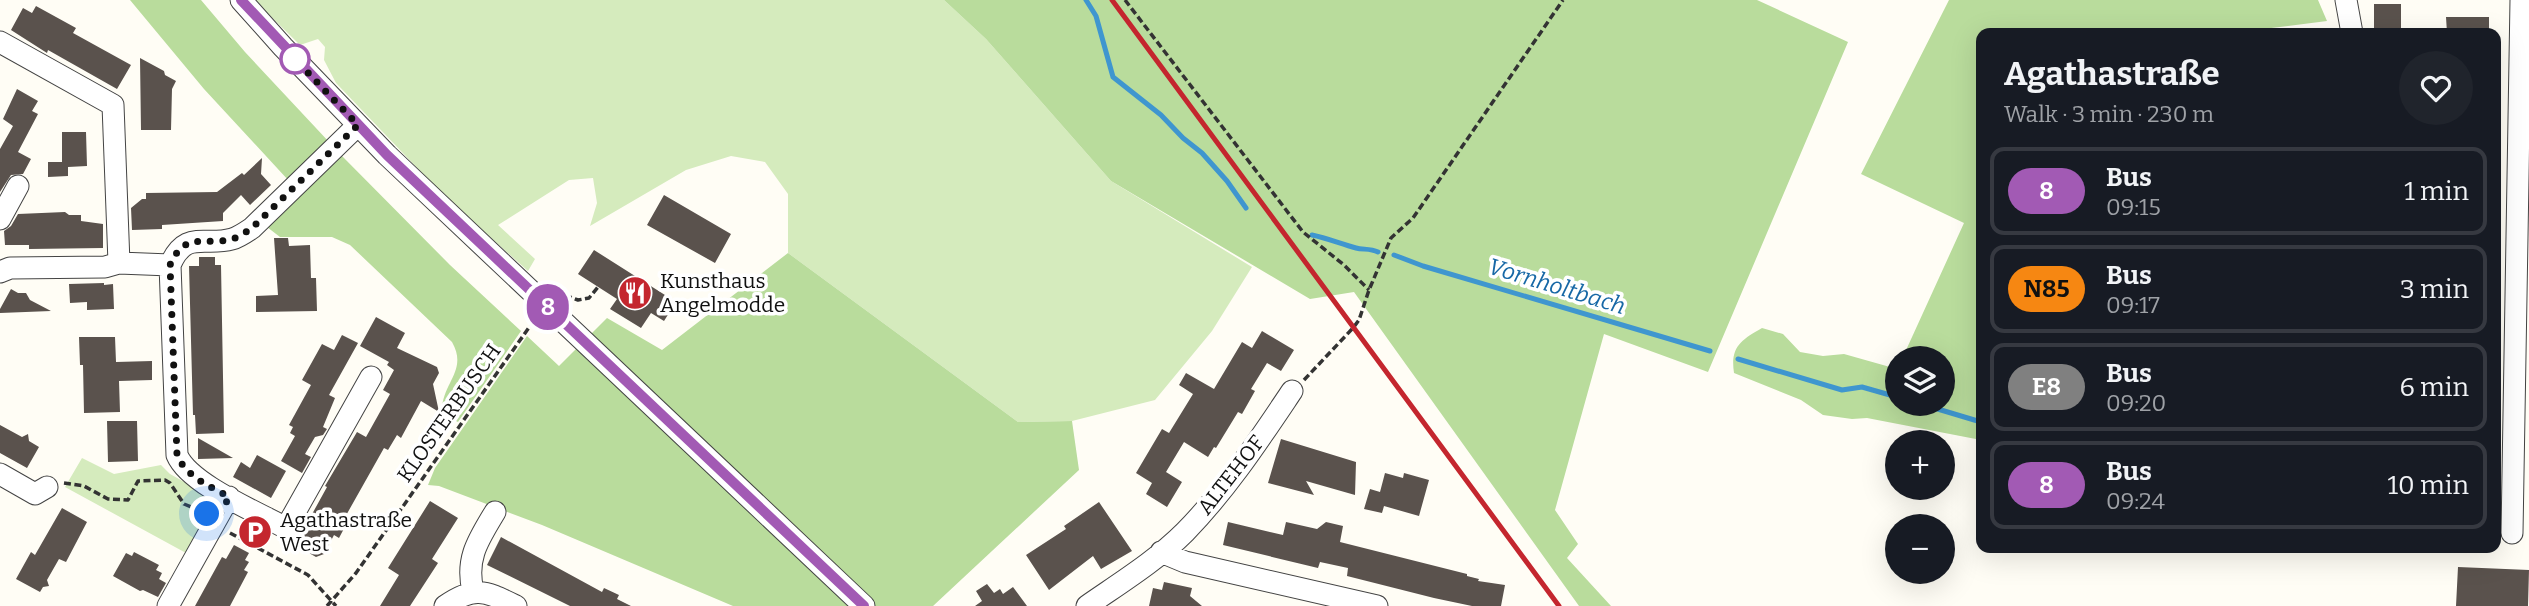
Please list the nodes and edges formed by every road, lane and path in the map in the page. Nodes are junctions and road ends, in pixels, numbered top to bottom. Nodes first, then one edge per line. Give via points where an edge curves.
1 (241, 0) edge
2 (1125, 0) edge
3 (1563, 0) edge
4 (2346, 0) edge
5 (2521, 0) edge
6 (2351, 28) edge
7 (0, 42) edge
8 (358, 125) junction
9 (18, 186) dead end
10 (0, 219) edge
11 (119, 263) junction
12 (170, 265) junction
13 (0, 271) edge
14 (598, 287) dead end
15 (1368, 290) junction
16 (553, 299) junction
17 (370, 377) dead end
18 (1293, 391) joint
19 (0, 474) edge
20 (47, 487) joint
21 (229, 497) junction
22 (495, 512) dead end
23 (215, 524) junction
24 (2512, 533) edge
25 (1161, 552) junction
26 (473, 591) junction
27 (1299, 597) edge
28 (332, 601) junction
29 (168, 606) edge
30 (327, 606) edge
31 (336, 606) edge
32 (445, 606) edge
33 (516, 606) edge
34 (864, 606) edge
35 (1087, 606) edge
36 (1377, 606) edge

1 - 8 street
2 - 15 path via 1303,232
3 - 15 path via 1413,218 1391,239
4 - 6 street
5 - 24 street
7 - 11 street via 113,105
8 - 12 street via 252,228 232,239 187,243
8 - 16 street
9 - 10 street
11 - 12 street
11 - 13 street
12 - 21 street via 177,455 188,472
14 - 16 path via 589,299
15 - 18 path via 1359,320
16 - 28 path, KLOSTERBUSCH
16 - 34 street
17 - 21 street via 286,528
18 - 25 street, ALTEHOF via 1234,475 1185,532
19 - 20 street via 35,494
20 - 23 path via 68,482 108,499 128,500 138,481 165,480 184,504 207,514
21 - 23 street
22 - 26 street via 472,557 468,572
23 - 28 path via 308,575
23 - 29 street
25 - 27 street
25 - 35 street, ALTEHOF
26 - 32 street
26 - 33 street
27 - 36 street
28 - 30 path, KLOSTERBUSCH
28 - 31 path

